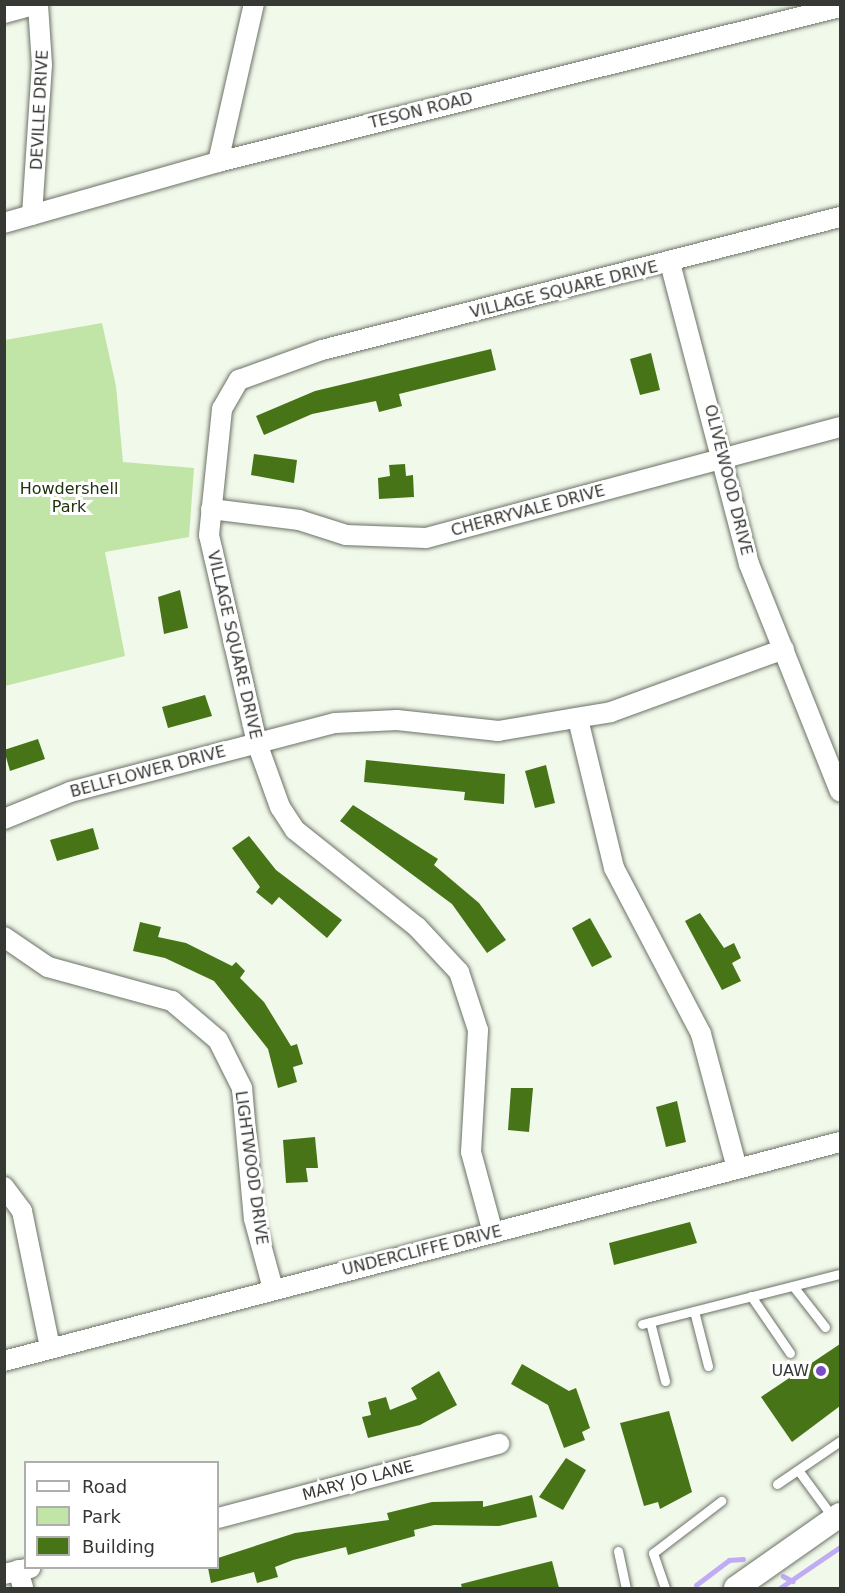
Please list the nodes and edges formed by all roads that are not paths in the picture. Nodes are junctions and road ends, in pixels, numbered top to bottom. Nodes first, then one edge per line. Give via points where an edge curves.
1 (37, 4) edge
2 (254, 4) edge
3 (840, 7) edge
4 (4, 13) edge
5 (218, 162) junction
6 (32, 215) junction
7 (840, 217) edge
8 (4, 223) edge
9 (670, 263) junction
10 (840, 427) edge
11 (724, 458) junction
12 (211, 509) junction
13 (784, 649) junction
14 (578, 718) junction
15 (257, 743) junction
16 (840, 791) edge
17 (4, 819) edge
18 (4, 938) edge
19 (840, 1142) edge
20 (737, 1168) junction
21 (4, 1187) edge
22 (493, 1233) junction
23 (840, 1274) edge
24 (793, 1286) junction
25 (273, 1289) junction
26 (751, 1296) junction
27 (694, 1311) junction
28 (825, 1327) dead end
29 (50, 1348) junction
30 (790, 1353) dead end
31 (4, 1361) edge
32 (708, 1366) dead end
33 (665, 1381) dead end
34 (840, 1441) edge
35 (499, 1444) dead end
36 (798, 1470) junction
37 (777, 1484) dead end
38 (721, 1502) dead end
39 (837, 1517) edge
40 (219, 1518) edge
41 (618, 1551) dead end
42 (626, 1588) edge
43 (665, 1588) edge
44 (736, 1588) edge

1 - 4 street
1 - 6 street, DEVILLE DRIVE via 42,65
2 - 5 street
3 - 5 street, TESON ROAD
5 - 6 street, TESON ROAD
6 - 8 street, TESON ROAD
7 - 9 street, VILLAGE SQUARE DRIVE
9 - 11 street, OLIVEWOOD DRIVE
9 - 12 street, VILLAGE SQUARE DRIVE via 322,350 239,380 222,409
10 - 11 street, CHERRYVALE DRIVE
11 - 12 street, CHERRYVALE DRIVE via 426,538 346,535 299,520
11 - 13 street, OLIVEWOOD DRIVE via 740,533
12 - 15 street, VILLAGE SQUARE DRIVE via 213,564
13 - 14 street, BELLFLOWER DRIVE via 654,700
13 - 16 street, OLIVEWOOD DRIVE
14 - 15 street, BELLFLOWER DRIVE via 498,730 365,720
14 - 20 street via 614,868 701,1034
15 - 17 street, BELLFLOWER DRIVE via 70,792
15 - 22 street, VILLAGE SQUARE DRIVE via 295,830 417,927 459,972 478,1030 471,1152
18 - 25 street, LIGHTWOOD DRIVE via 48,968 172,1001 218,1040 242,1088 254,1219
19 - 20 street, UNDERCLIFFE DRIVE
20 - 22 street, UNDERCLIFFE DRIVE
21 - 29 street via 22,1211
22 - 25 street, UNDERCLIFFE DRIVE
23 - 24 lane
24 - 26 lane
24 - 28 lane
25 - 29 street, UNDERCLIFFE DRIVE
26 - 27 lane
26 - 30 lane
27 - 32 lane
27 - 33 lane via 646,1323
29 - 31 street, UNDERCLIFFE DRIVE
34 - 36 lane
35 - 40 street, MARY JO LANE
36 - 37 lane
36 - 39 lane
38 - 43 lane via 653,1553
39 - 44 street
41 - 42 lane

